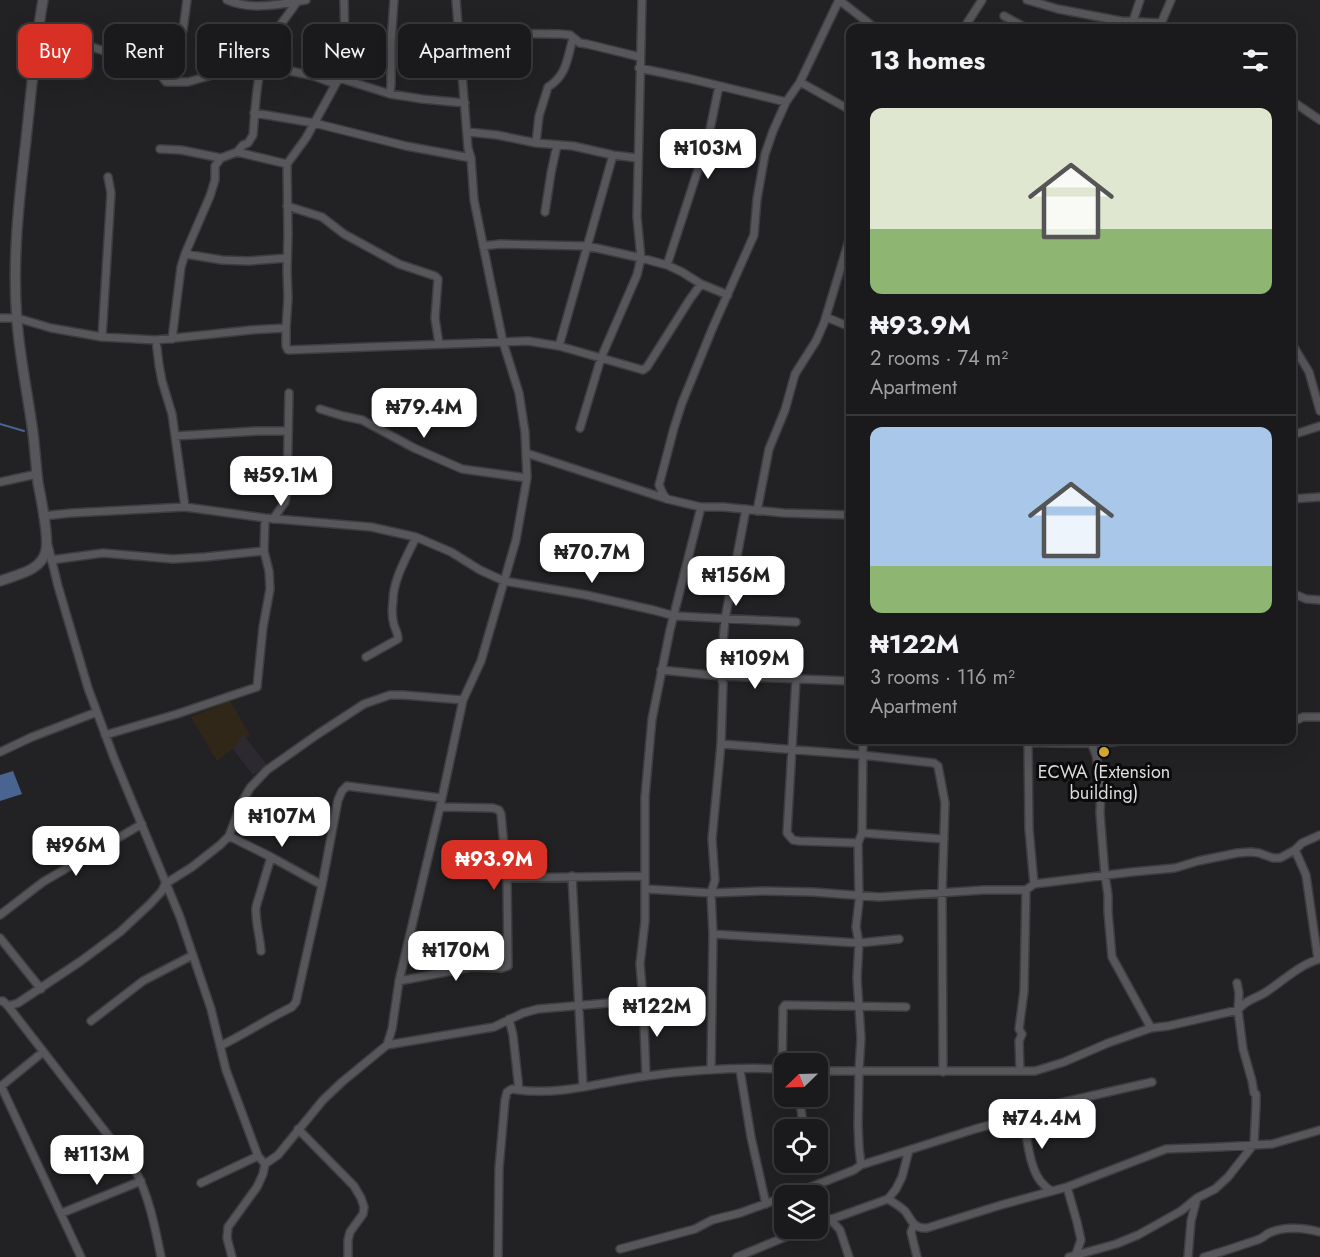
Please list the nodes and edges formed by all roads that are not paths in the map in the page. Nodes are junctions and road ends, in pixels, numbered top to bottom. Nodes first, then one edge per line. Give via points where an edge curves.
1 (43, 0) edge
2 (188, 0) edge
3 (227, 0) edge
4 (301, 0) edge
5 (344, 0) edge
6 (394, 0) edge
7 (456, 0) edge
8 (642, 0) edge
9 (839, 0) edge
10 (982, 0) edge
11 (1027, 0) edge
12 (1032, 0) edge
13 (1140, 0) edge
14 (1171, 0) edge
15 (1004, 16) dead end
16 (1133, 21) junction
17 (1151, 22) joint
18 (39, 24) edge
19 (282, 24) edge
20 (459, 24) edge
21 (870, 24) edge
22 (967, 24) edge
23 (1019, 24) edge
24 (1156, 24) edge
25 (1161, 24) edge
26 (531, 34) edge
27 (573, 38) junction
28 (640, 57) junction
29 (639, 68) junction
30 (291, 71) edge
31 (33, 78) edge
32 (202, 78) edge
33 (259, 78) edge
34 (463, 78) edge
35 (337, 81) junction
36 (800, 82) junction
37 (719, 86) junction
38 (390, 94) junction
39 (786, 102) junction
40 (465, 103) junction
41 (1296, 104) edge
42 (846, 108) edge
43 (254, 113) junction
44 (1320, 120) edge
45 (314, 123) junction
46 (468, 132) junction
47 (536, 143) junction
48 (558, 145) junction
49 (160, 149) dead end
50 (237, 152) junction
51 (613, 155) junction
52 (221, 158) junction
53 (471, 158) junction
54 (638, 158) junction
55 (287, 164) junction
56 (108, 177) dead end
57 (287, 206) junction
58 (545, 212) dead end
59 (483, 246) junction
60 (587, 246) junction
61 (185, 254) junction
62 (287, 258) junction
63 (641, 258) junction
64 (846, 259) edge
65 (667, 265) junction
66 (701, 284) junction
67 (728, 295) junction
68 (826, 317) junction
69 (0, 318) edge
70 (17, 318) junction
71 (846, 325) edge
72 (286, 328) junction
73 (102, 337) junction
74 (172, 339) junction
75 (156, 340) junction
76 (503, 342) junction
77 (439, 344) junction
78 (559, 346) junction
79 (1296, 351) edge
80 (601, 358) junction
81 (289, 393) dead end
82 (320, 409) dead end
83 (1320, 411) edge
84 (1320, 426) edge
85 (580, 428) dead end
86 (288, 432) junction
87 (1296, 434) edge
88 (175, 436) junction
89 (526, 453) junction
90 (37, 474) junction
91 (527, 478) junction
92 (0, 482) edge
93 (1320, 497) edge
94 (667, 499) junction
95 (1296, 499) edge
96 (185, 507) junction
97 (701, 507) junction
98 (746, 509) junction
99 (757, 511) junction
100 (846, 515) edge
101 (43, 516) junction
102 (265, 518) junction
103 (273, 519) junction
104 (416, 537) junction
105 (47, 544) junction
106 (264, 551) junction
107 (52, 562) junction
108 (29, 570) junction
109 (0, 581) edge
110 (504, 581) junction
111 (1296, 595) edge
112 (1320, 600) edge
113 (675, 616) junction
114 (725, 619) junction
115 (796, 622) dead end
116 (366, 657) dead end
117 (661, 670) junction
118 (720, 676) junction
119 (796, 679) junction
120 (846, 681) edge
121 (463, 700) junction
122 (97, 712) junction
123 (1320, 717) edge
124 (1296, 720) edge
125 (105, 735) junction
126 (722, 744) junction
127 (863, 744) edge
128 (1026, 744) edge
129 (1092, 744) edge
130 (792, 749) junction
131 (0, 752) edge
132 (862, 755) junction
133 (441, 798) junction
134 (440, 807) junction
135 (142, 824) junction
136 (862, 833) junction
137 (229, 836) junction
138 (1320, 836) edge
139 (944, 839) junction
140 (858, 843) junction
141 (1295, 850) junction
142 (271, 857) junction
143 (1105, 875) junction
144 (572, 876) junction
145 (644, 876) junction
146 (507, 878) junction
147 (165, 884) junction
148 (1034, 884) junction
149 (322, 885) junction
150 (646, 889) junction
151 (1026, 890) junction
152 (711, 893) junction
153 (942, 893) junction
154 (859, 896) junction
155 (0, 915) edge
156 (713, 934) junction
157 (0, 938) edge
158 (899, 939) dead end
159 (859, 943) junction
160 (261, 951) dead end
161 (193, 955) junction
162 (1319, 959) edge
163 (399, 981) junction
164 (1237, 983) dead end
165 (41, 989) junction
166 (643, 1000) junction
167 (0, 1001) edge
168 (8, 1006) junction
169 (578, 1006) junction
170 (906, 1007) dead end
171 (860, 1008) junction
172 (1238, 1010) junction
173 (509, 1019) junction
174 (91, 1022) dead end
175 (1150, 1028) junction
176 (387, 1045) junction
177 (220, 1046) junction
178 (43, 1052) junction
179 (784, 1053) edge
180 (774, 1069) edge
181 (711, 1070) junction
182 (740, 1070) junction
183 (858, 1070) junction
184 (828, 1071) edge
185 (1020, 1071) junction
186 (943, 1072) junction
187 (646, 1076) junction
188 (1152, 1082) dead end
189 (1, 1086) edge
190 (583, 1086) junction
191 (519, 1090) junction
192 (1023, 1116) junction
193 (298, 1130) junction
194 (1320, 1130) edge
195 (1254, 1144) junction
196 (909, 1150) junction
197 (258, 1156) junction
198 (265, 1164) junction
199 (861, 1165) junction
200 (141, 1181) junction
201 (201, 1183) dead end
202 (815, 1185) edge
203 (1067, 1187) junction
204 (1052, 1191) junction
205 (1197, 1198) junction
206 (888, 1200) junction
207 (774, 1201) edge
208 (766, 1204) junction
209 (62, 1213) junction
210 (830, 1219) joint
211 (914, 1225) junction
212 (1320, 1232) edge
213 (780, 1239) edge
214 (1081, 1240) junction
215 (620, 1249) dead end
216 (1092, 1251) junction
217 (1072, 1256) edge
218 (1208, 1256) edge
219 (81, 1257) edge
220 (161, 1257) edge
221 (232, 1257) edge
222 (348, 1257) edge
223 (498, 1257) edge
224 (736, 1257) edge
225 (849, 1257) edge
226 (917, 1257) edge
227 (1188, 1257) edge

1 - 18 street
2 - 32 street via 183,30 163,78 166,82
3 - 4 street via 244,6
4 - 19 street
5 - 35 street via 345,46
6 - 38 street
7 - 20 street
8 - 28 street
9 - 21 street
9 - 36 street
10 - 22 street
11 - 12 street
12 - 16 street via 1058,9
13 - 16 street
14 - 25 street
15 - 23 street
16 - 17 street
17 - 24 street
26 - 27 street
27 - 28 street via 579,43
27 - 47 street via 564,70 548,87 538,116
28 - 29 street
29 - 37 street
29 - 54 street
30 - 35 street
31 - 70 street via 18,219
33 - 43 street
34 - 40 street
35 - 38 street
35 - 45 street
36 - 39 street
36 - 42 street
37 - 39 street
37 - 65 street via 708,139
38 - 40 street
39 - 67 street via 765,154 754,235
40 - 46 street
41 - 44 street
43 - 45 street
43 - 50 street via 253,135
45 - 53 street
45 - 55 street
46 - 47 street
46 - 53 street
47 - 48 street
48 - 51 street
48 - 58 street
49 - 52 street
50 - 52 street
50 - 55 street
51 - 54 street
51 - 60 street
52 - 61 street via 215,166 210,196
53 - 59 street
54 - 63 street
55 - 57 street
56 - 73 street via 111,193
57 - 62 street
57 - 77 street via 322,217 344,234 399,264 435,276
59 - 60 street
59 - 76 street
60 - 63 street
60 - 78 street
61 - 62 street via 222,260
61 - 74 street
62 - 72 street
63 - 65 street
63 - 80 street
64 - 68 street
65 - 66 street
66 - 67 street
66 - 80 street via 645,369
67 - 94 street via 674,428 659,486
68 - 71 street
68 - 99 street via 795,374 769,449
69 - 70 street
70 - 73 street
70 - 90 street
72 - 74 street
72 - 77 street via 289,350
73 - 75 street
74 - 75 street
75 - 88 street
76 - 77 street
76 - 78 street
76 - 89 street via 519,393
78 - 80 street
79 - 83 street via 1309,372
80 - 85 street
81 - 86 street
82 - 91 street via 362,420 462,469
84 - 87 street
86 - 88 street
86 - 103 street via 285,502
88 - 96 street
89 - 91 street
89 - 94 street
90 - 92 street
90 - 101 street
91 - 110 street
93 - 95 street
94 - 97 street
96 - 101 street
96 - 102 street
97 - 98 street
97 - 113 street
98 - 99 street
98 - 114 street
99 - 100 street
101 - 105 street
102 - 103 street
102 - 106 street
103 - 104 street via 371,527
104 - 110 street
104 - 116 street via 393,592 398,639
105 - 107 street
105 - 108 street via 44,559
106 - 107 street via 173,559 103,553
106 - 125 street via 270,589 257,687
107 - 108 street
107 - 122 street
108 - 109 street
110 - 113 street
110 - 121 street via 481,661
111 - 112 street
113 - 114 street
113 - 117 street
114 - 115 street
114 - 118 street
117 - 118 street
117 - 145 street via 650,734
118 - 119 street
118 - 126 street
119 - 120 street
119 - 130 street
121 - 133 street
121 - 137 street via 390,695 364,704 267,770 250,788
122 - 125 street
122 - 131 street
123 - 124 street
125 - 135 street
126 - 130 street
126 - 152 street via 712,839 715,880
127 - 132 street
128 - 148 street
129 - 143 street via 1101,786
130 - 132 street
130 - 140 street via 789,836 799,841
132 - 136 street
132 - 139 street via 938,766 945,803
133 - 134 street
133 - 149 street via 347,786 338,800
134 - 146 street via 499,810
134 - 163 street
135 - 147 street
135 - 155 street via 43,882
136 - 139 street
136 - 140 street
137 - 142 street
137 - 147 street
138 - 141 street
139 - 153 street
140 - 154 street
141 - 143 street via 1281,858 1237,853 1175,868
141 - 162 street via 1306,875
142 - 149 street
142 - 160 street via 256,907
143 - 148 street
143 - 175 street via 1112,957
144 - 145 street
144 - 146 street
144 - 169 street
145 - 150 street
146 - 163 street via 508,966 472,967
147 - 161 street
147 - 165 street via 120,932
148 - 151 street
149 - 177 street via 296,1002
150 - 152 street
150 - 166 street via 640,964
151 - 153 street
151 - 185 street
152 - 154 street via 773,891
152 - 156 street
153 - 154 street
153 - 186 street
154 - 159 street
156 - 159 street
156 - 181 street
157 - 165 street
158 - 159 street
159 - 171 street
161 - 174 street via 143,981
161 - 177 street
162 - 172 street
163 - 176 street
164 - 172 street
165 - 168 street
166 - 169 street
166 - 187 street
167 - 168 street
168 - 178 street
169 - 173 street via 538,1009
169 - 190 street
170 - 171 street
171 - 179 street via 785,1005
171 - 183 street
172 - 175 street
172 - 195 street via 1243,1049 1256,1094
173 - 176 street via 494,1027
173 - 191 street
175 - 185 street via 1048,1068
176 - 193 street via 323,1100
177 - 197 street
178 - 189 street
178 - 200 street
180 - 182 street
181 - 182 street
181 - 187 street
182 - 208 street
183 - 184 street
183 - 186 street
183 - 199 street
185 - 186 street
187 - 190 street
188 - 192 street via 1051,1105
189 - 209 street
190 - 191 street
191 - 223 street via 507,1092 505,1100
192 - 196 street
192 - 204 street via 1036,1175
193 - 198 street via 278,1155
193 - 222 street via 354,1186 361,1198 363,1214 350,1232
194 - 195 street via 1279,1142
195 - 203 street via 1166,1149
195 - 205 street via 1228,1177
196 - 199 street
196 - 206 street via 902,1177
197 - 198 street
197 - 201 street
198 - 221 street via 257,1187 228,1227
199 - 202 street
200 - 209 street
200 - 220 street
203 - 204 street
203 - 214 street
204 - 211 street via 927,1228
205 - 216 street via 1138,1235
205 - 227 street
206 - 210 street
206 - 211 street via 906,1212
207 - 208 street
208 - 215 street
209 - 219 street
210 - 225 street via 840,1230
211 - 226 street via 911,1232
212 - 218 street via 1282,1229
213 - 224 street
214 - 216 street
214 - 217 street
216 - 217 street

